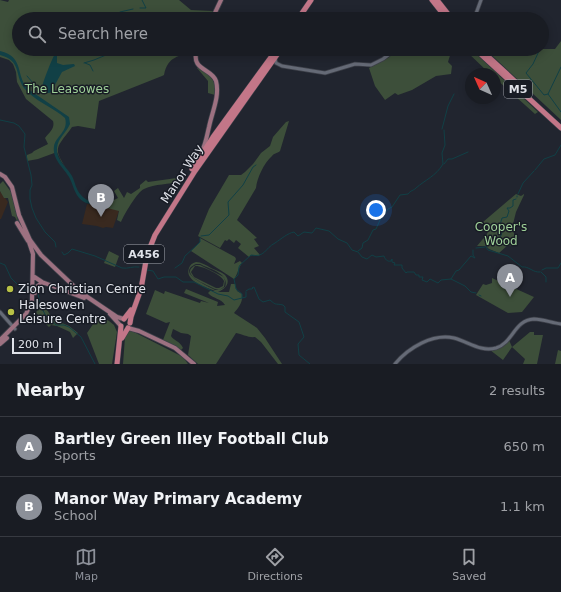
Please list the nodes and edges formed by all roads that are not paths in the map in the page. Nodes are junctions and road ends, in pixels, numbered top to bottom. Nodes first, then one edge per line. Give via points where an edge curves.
1 (221, 0) edge
2 (311, 0) edge
3 (315, 0) edge
4 (432, 0) edge
5 (437, 0) edge
6 (481, 0) edge
7 (215, 12) edge
8 (303, 12) edge
9 (307, 12) edge
10 (441, 12) edge
11 (446, 12) edge
12 (477, 12) edge
13 (196, 56) edge
14 (272, 56) edge
15 (278, 56) edge
16 (387, 56) edge
17 (483, 56) edge
18 (488, 56) edge
19 (276, 60) junction
20 (561, 124) edge
21 (211, 127) junction
22 (221, 127) junction
23 (561, 128) edge
24 (217, 132) junction
25 (218, 138) junction
26 (198, 160) junction
27 (0, 175) edge
28 (17, 223) dead end
29 (28, 241) junction
30 (41, 255) junction
31 (34, 260) junction
32 (33, 276) junction
33 (45, 283) junction
34 (69, 283) junction
35 (66, 291) junction
36 (0, 312) edge
37 (124, 319) junction
38 (561, 324) edge
39 (120, 326) junction
40 (129, 326) junction
41 (15, 328) junction
42 (0, 340) edge
43 (0, 344) edge
44 (117, 364) edge
45 (120, 364) edge
46 (194, 364) edge
47 (395, 364) edge

1 - 7 main road
2 - 8 highway
3 - 9 highway
4 - 10 highway
5 - 11 highway
6 - 12 street
13 - 21 main road via 201,68 211,74 216,82
14 - 22 highway, Manor Way / A456
15 - 19 highway, Manor Way / A456
16 - 19 street via 371,65 355,64 325,73 282,66
17 - 23 highway, M5
18 - 20 highway, M5
19 - 25 highway, Manor Way / A456
21 - 22 main road
21 - 24 main road
21 - 26 main road
22 - 24 highway, Manor Way / A456
24 - 25 main road
24 - 26 highway, Manor Way / A456
25 - 40 highway, Manor Way / A456 via 155,235 147,253 141,289
26 - 37 highway, Manor Way / A456 via 152,235 145,251 136,298
27 - 29 main road via 11,189
27 - 30 main road via 5,177 12,187 19,215 30,240
28 - 29 main road
29 - 31 main road
30 - 31 main road via 37,255
30 - 34 main road
31 - 32 main road
32 - 33 main road
32 - 41 main road via 30,307
33 - 35 main road
33 - 41 main road via 36,288 30,313
34 - 35 main road via 70,288
34 - 37 main road via 86,297
35 - 39 main road via 82,297 110,314
36 - 41 street
37 - 39 highway, A456
37 - 40 highway via 128,320
38 - 47 street via 539,319 527,320 518,326 504,343 488,349 455,339 440,338 413,347
39 - 40 highway via 124,329
39 - 44 highway, A456
40 - 45 highway, Manor Way / A456 via 122,337
40 - 46 main road via 175,348
41 - 42 main road
41 - 43 main road

